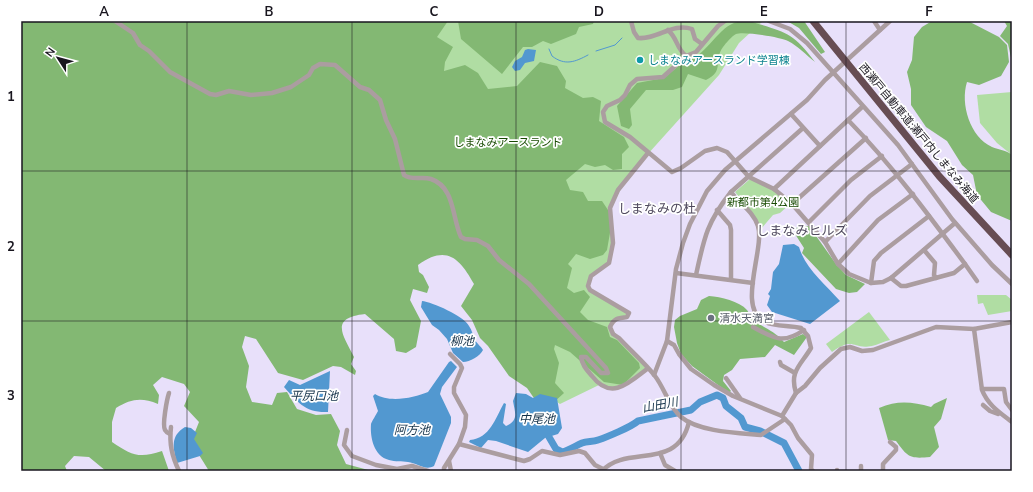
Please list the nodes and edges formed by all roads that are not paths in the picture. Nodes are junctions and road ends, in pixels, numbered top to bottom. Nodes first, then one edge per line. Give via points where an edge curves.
1 (115, 21) edge
2 (631, 21) edge
3 (725, 21) edge
4 (769, 21) edge
5 (813, 21) edge
6 (874, 21) edge
7 (890, 21) edge
8 (668, 30) junction
9 (880, 30) junction
10 (702, 44) junction
11 (686, 56) junction
12 (833, 73) junction
13 (862, 107) junction
14 (791, 114) junction
15 (848, 120) junction
16 (803, 128) junction
17 (866, 138) junction
18 (820, 146) junction
19 (648, 153) junction
20 (882, 156) junction
21 (735, 161) junction
22 (912, 164) junction
23 (897, 176) junction
24 (749, 177) junction
25 (774, 189) junction
26 (731, 192) junction
27 (913, 194) junction
28 (792, 204) junction
29 (717, 210) junction
30 (929, 216) junction
31 (809, 222) junction
32 (956, 223) junction
33 (943, 234) junction
34 (825, 242) junction
35 (924, 250) junction
36 (1012, 255) edge
37 (838, 264) junction
38 (965, 264) junction
39 (676, 273) junction
40 (696, 275) junction
41 (891, 278) junction
42 (936, 278) junction
43 (731, 279) junction
44 (977, 281) dead end
45 (753, 283) junction
46 (871, 283) junction
47 (1012, 284) edge
48 (1012, 322) edge
49 (753, 327) dead end
50 (974, 329) junction
51 (804, 330) junction
52 (667, 341) junction
53 (450, 354) dead end
54 (780, 362) dead end
55 (647, 369) junction
56 (794, 373) junction
57 (654, 375) junction
58 (726, 378) dead end
59 (982, 389) junction
60 (169, 393) dead end
61 (796, 393) junction
62 (740, 398) junction
63 (982, 404) dead end
64 (1012, 410) edge
65 (1002, 415) junction
66 (783, 418) junction
67 (689, 422) junction
68 (1012, 422) edge
69 (171, 427) dead end
70 (347, 430) dead end
71 (170, 434) junction
72 (890, 442) dead end
73 (459, 444) junction
74 (660, 453) junction
75 (449, 461) junction
76 (603, 470) edge
77 (811, 470) edge
78 (179, 471) edge
79 (428, 471) edge
80 (444, 471) edge
81 (451, 471) edge
82 (673, 471) edge
83 (884, 471) edge

1 - 55 street via 133,33 140,44 170,72 210,94 216,95 229,90 251,94 272,93 291,87 320,64 335,64 354,83 370,90 380,100 395,139 404,175 412,179 432,180 444,189 452,202 453,214 461,237 465,240 477,240 488,246 499,260 529,284 606,368 608,373 601,373 586,357 581,357 598,385 611,388 625,386
2 - 8 street via 638,38 646,38
3 - 10 street
4 - 12 street via 800,35
5 - 36 highway, 西瀬戸自動車道;瀬戸内しまなみ海道 via 940,176
6 - 9 street
7 - 9 street
8 - 10 street via 684,26 692,29 695,39
8 - 11 street via 676,37 679,50
9 - 12 street
10 - 11 street via 696,52
11 - 19 street via 663,77 637,79 620,100 607,106 603,112 605,122 630,137
12 - 13 street
12 - 14 street
13 - 15 street
13 - 22 street via 898,145
14 - 16 street
14 - 21 street
15 - 17 street
15 - 18 street
16 - 18 street
16 - 24 street
17 - 20 street
17 - 28 street
18 - 25 street
19 - 21 street via 672,172 705,151 717,148 727,152
19 - 55 street via 618,190 610,208 613,243 609,263 593,274 588,286 605,301 624,308 629,313 627,317 617,318 610,327 613,334
20 - 23 street
20 - 31 street via 851,180
21 - 24 street
21 - 39 street via 713,183 696,210 684,237
22 - 23 street
22 - 32 street
23 - 27 street
23 - 34 street via 870,196
24 - 25 street
24 - 26 street
25 - 28 street
26 - 29 street
26 - 45 street via 750,212 758,225
27 - 30 street
27 - 37 street via 878,220
28 - 31 street
29 - 40 street via 705,236
29 - 43 street via 732,230
30 - 33 street
30 - 46 street via 874,261
31 - 34 street
32 - 33 street
32 - 47 street
33 - 35 street
33 - 38 street
34 - 37 street
35 - 41 street
35 - 42 street via 935,262
37 - 46 street via 849,274
38 - 42 street via 954,273
38 - 44 street
39 - 40 street
39 - 52 street
40 - 43 street
41 - 42 street via 901,286
41 - 46 street
43 - 45 street
45 - 51 street via 752,303 756,315 770,324
48 - 50 street
49 - 51 street via 776,339 795,336
50 - 59 street
50 - 61 street via 936,327 873,350 862,351 850,347 841,349
51 - 56 street via 811,348
52 - 57 street
52 - 62 street via 674,345 691,368 724,391
53 - 73 street via 462,368 454,387 454,393 465,411 467,421
54 - 56 street
55 - 57 street
56 - 61 street
57 - 67 street via 674,410
58 - 62 street
59 - 64 street via 1004,388 1006,402
59 - 65 street via 991,406
60 - 71 street via 164,407 164,430
61 - 66 street
62 - 66 street
63 - 65 street via 990,411
65 - 68 street
66 - 67 street via 761,435 721,433
66 - 77 street via 812,455
67 - 74 street via 681,442
69 - 71 street
70 - 79 street via 344,445 352,456 376,465 397,469 412,466
71 - 78 street via 170,448
72 - 83 street via 896,450 883,464
73 - 75 street
73 - 76 street via 524,460 542,451 560,455 579,451 585,453
74 - 76 street via 625,460
74 - 82 street via 665,465
75 - 80 street
75 - 81 street

